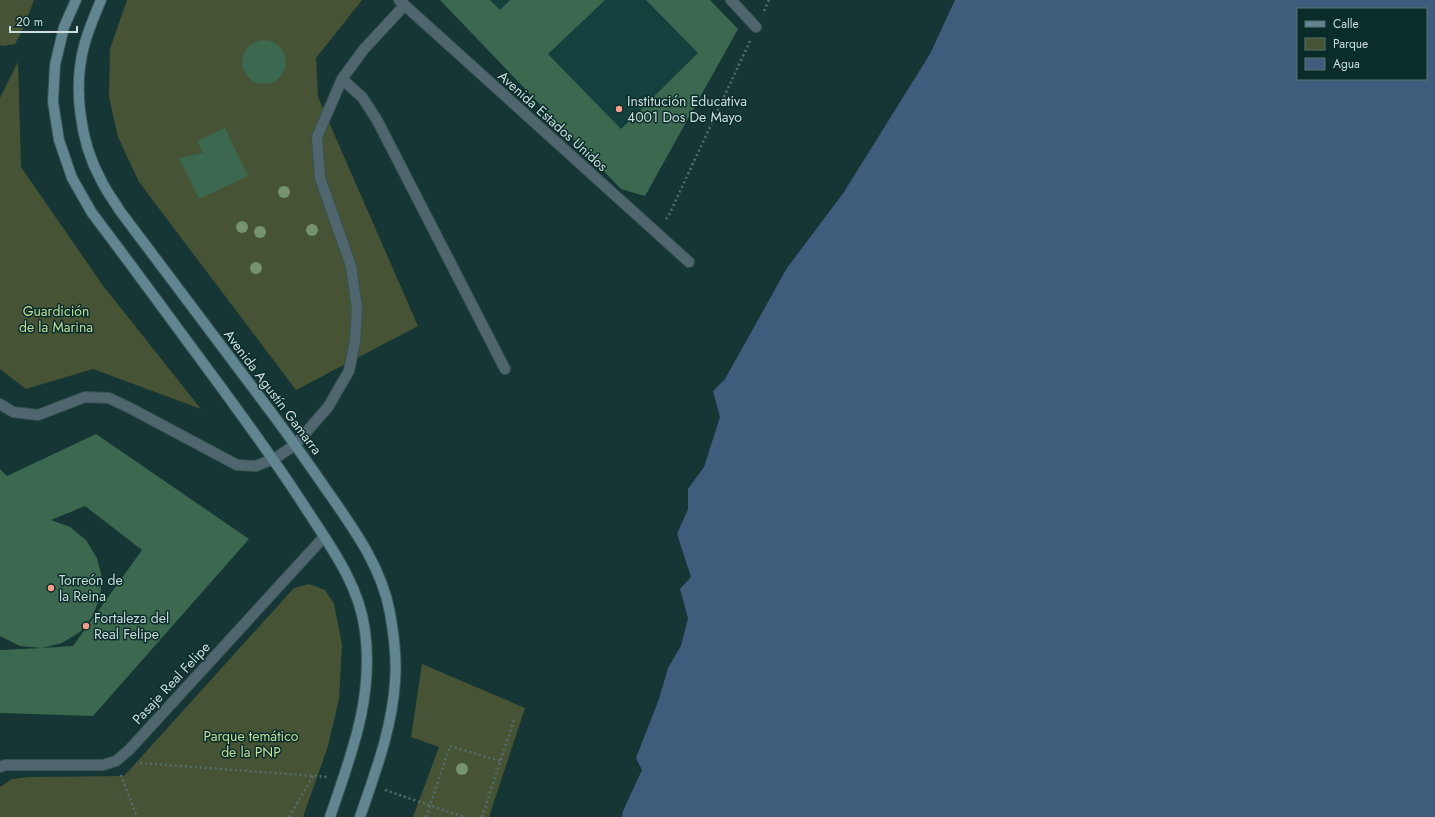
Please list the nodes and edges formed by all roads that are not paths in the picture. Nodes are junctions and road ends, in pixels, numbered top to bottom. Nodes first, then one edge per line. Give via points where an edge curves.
1 (76, 0) edge
2 (101, 0) edge
3 (731, 0) edge
4 (402, 3) edge
5 (756, 27) road end
6 (342, 79) junction
7 (689, 262) dead end
8 (505, 369) dead end
9 (0, 404) edge
10 (295, 444) junction
11 (274, 459) junction
12 (324, 537) junction
13 (0, 767) edge
14 (330, 817) edge
15 (360, 817) edge

1 - 11 main road via 64,27 55,65 53,102 58,140 72,178 92,213
2 - 10 main road, Avenida Agustín Gamarra via 84,48 79,82 81,118 88,149 100,180 120,211
3 - 5 street
4 - 6 street
4 - 7 street, Avenida Estados Unidos
6 - 8 street via 362,97 377,120
6 - 10 street via 317,137 320,178 351,266 357,309 355,342 349,371 328,407
9 - 11 street via 13,412 38,415 85,397 110,398 237,465 256,466
10 - 11 street
10 - 15 main road, Avenida Agustín Gamarra via 362,543 380,580 390,611 395,646 395,682 379,764
11 - 12 main road
12 - 13 street, Pasaje Real Felipe via 129,750 116,761 103,765
12 - 14 main road via 343,566 356,595 365,629 368,658 360,723

